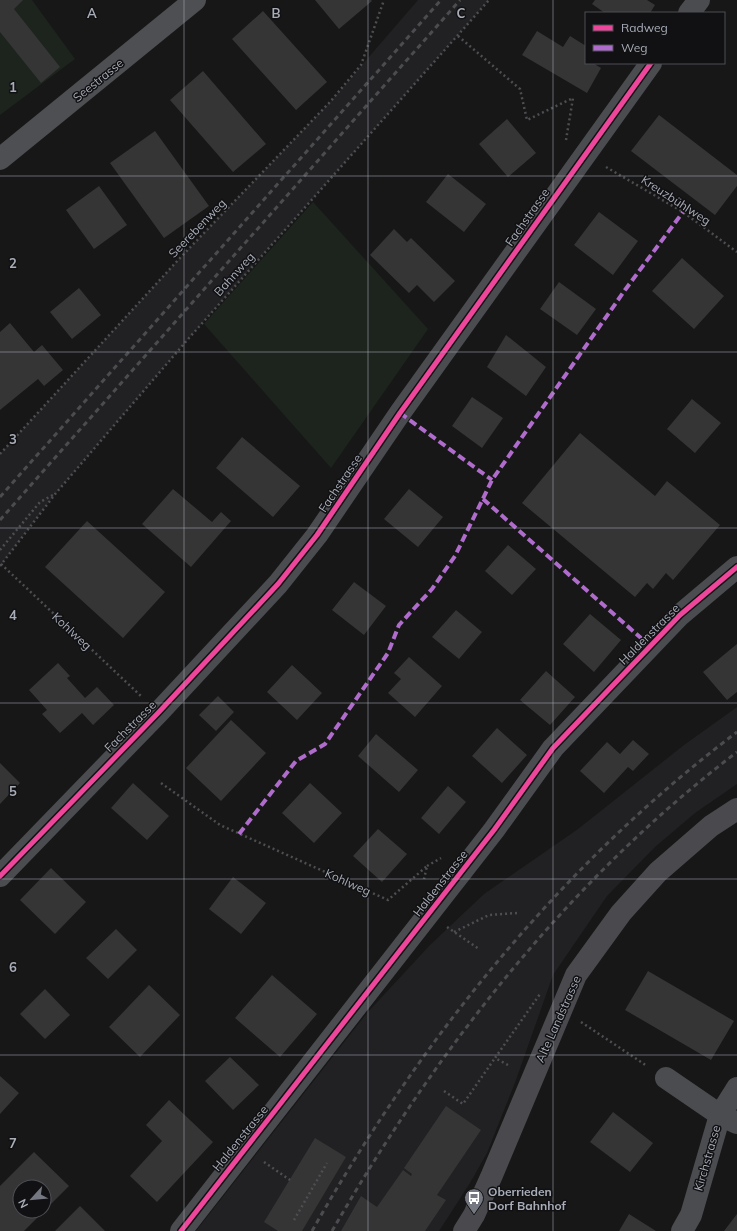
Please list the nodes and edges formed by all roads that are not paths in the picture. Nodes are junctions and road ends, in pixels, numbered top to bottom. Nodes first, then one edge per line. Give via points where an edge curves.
1 (195, 0) edge
2 (699, 0) edge
3 (690, 12) edge
4 (651, 64) edge
5 (0, 159) edge
6 (737, 567) edge
7 (737, 809) edge
8 (0, 876) edge
9 (666, 1078) dead end
10 (737, 1088) edge
11 (728, 1119) edge
12 (181, 1231) edge
13 (464, 1231) edge
14 (682, 1231) edge

1 - 5 main road, Seestrasse
2 - 3 street
4 - 8 street, Fachstrasse via 400,413 317,535 278,584 158,713
6 - 12 street, Haldenstrasse via 680,615 553,748 494,830
7 - 13 main road, Alte Landstrasse via 711,826 658,872 621,913 576,975 492,1175
9 - 11 street
10 - 11 street, Kirchstrasse
11 - 14 street, Kirchstrasse

